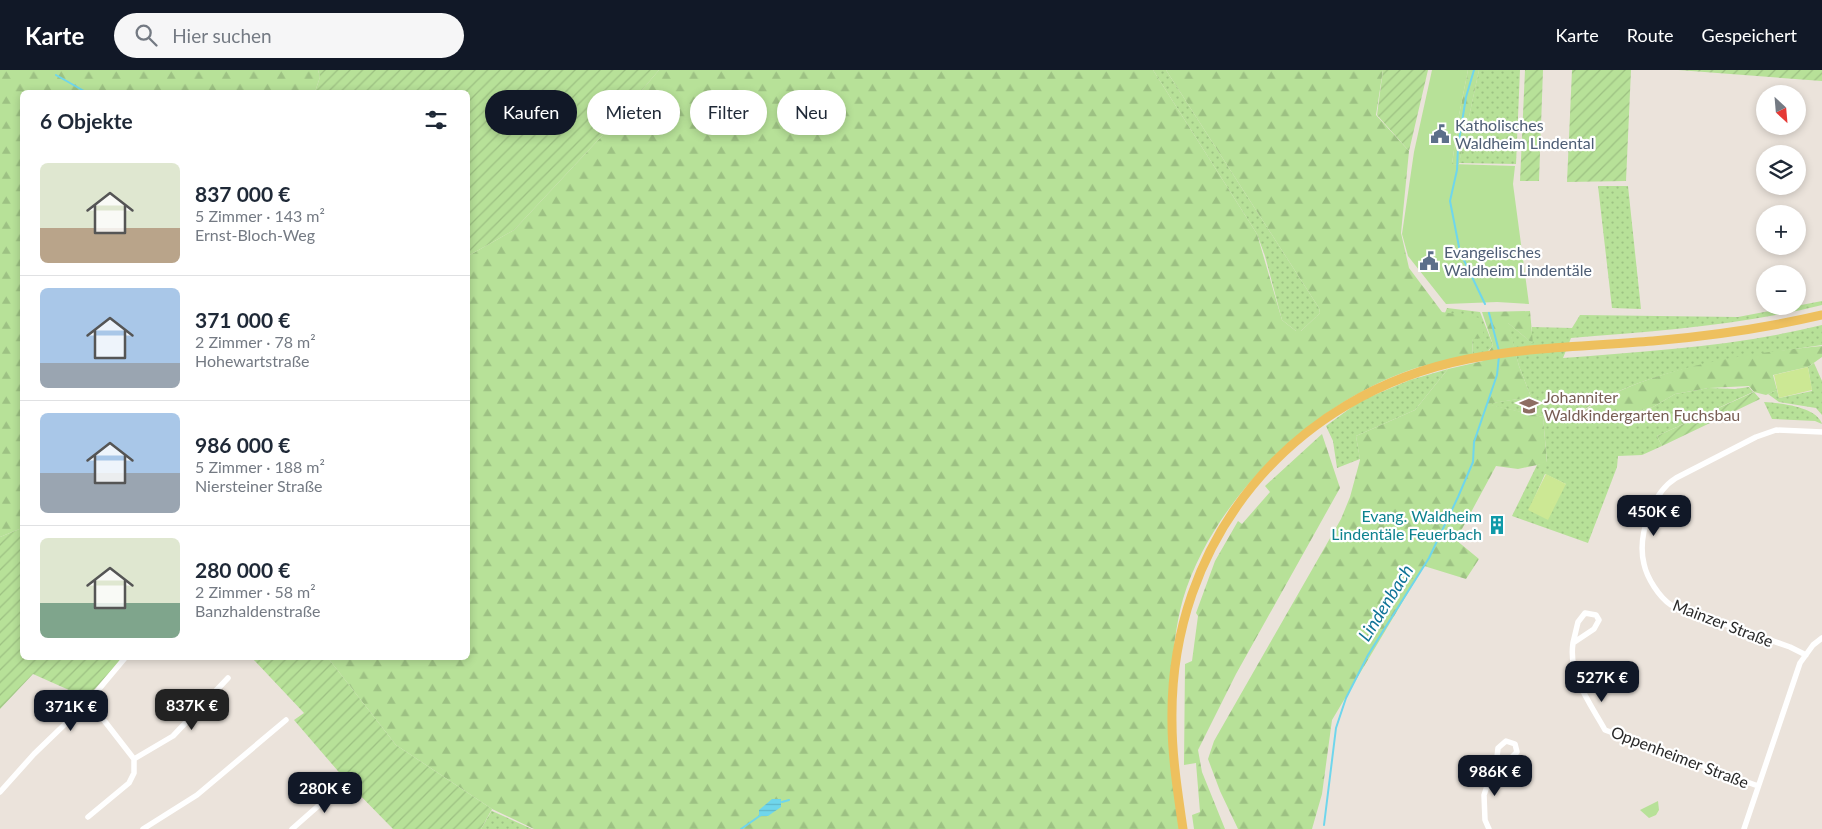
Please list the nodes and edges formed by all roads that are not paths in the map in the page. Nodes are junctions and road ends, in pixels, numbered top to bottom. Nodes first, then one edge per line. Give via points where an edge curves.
1 (1822, 315) edge
2 (1822, 432) edge
3 (1822, 638) edge
4 (1573, 643) junction
5 (1806, 655) junction
6 (123, 660) edge
7 (228, 678) dead end
8 (89, 701) junction
9 (286, 720) dead end
10 (134, 759) junction
11 (1496, 766) junction
12 (336, 785) dead end
13 (1758, 786) junction
14 (0, 792) edge
15 (88, 817) dead end
16 (143, 829) edge
17 (292, 829) edge
18 (1183, 829) edge
19 (1489, 829) edge
20 (1744, 829) edge

1 - 18 main road via 1706,335 1508,353 1446,364 1386,385 1326,418 1297,439 1269,466 1224,525 1194,592 1183,627 1177,656 1172,722
2 - 5 street, Mainzer Straße via 1776,430 1756,436 1676,478 1668,483 1652,507 1642,542 1644,564 1662,598 1671,605
3 - 5 street
4 - 4 street, Oppenheimer Straße via 1594,629 1599,620 1596,615 1585,613 1578,622
4 - 13 street, Oppenheimer Straße via 1571,655 1576,674 1605,730
5 - 13 street via 1800,663
6 - 8 street
7 - 10 street via 173,736
8 - 10 street
8 - 14 street
9 - 16 street via 197,795
10 - 15 street via 134,773 129,783
11 - 11 street via 1515,756 1515,744 1502,742
11 - 19 street via 1484,795 1485,820
12 - 17 street via 334,792
13 - 20 street

